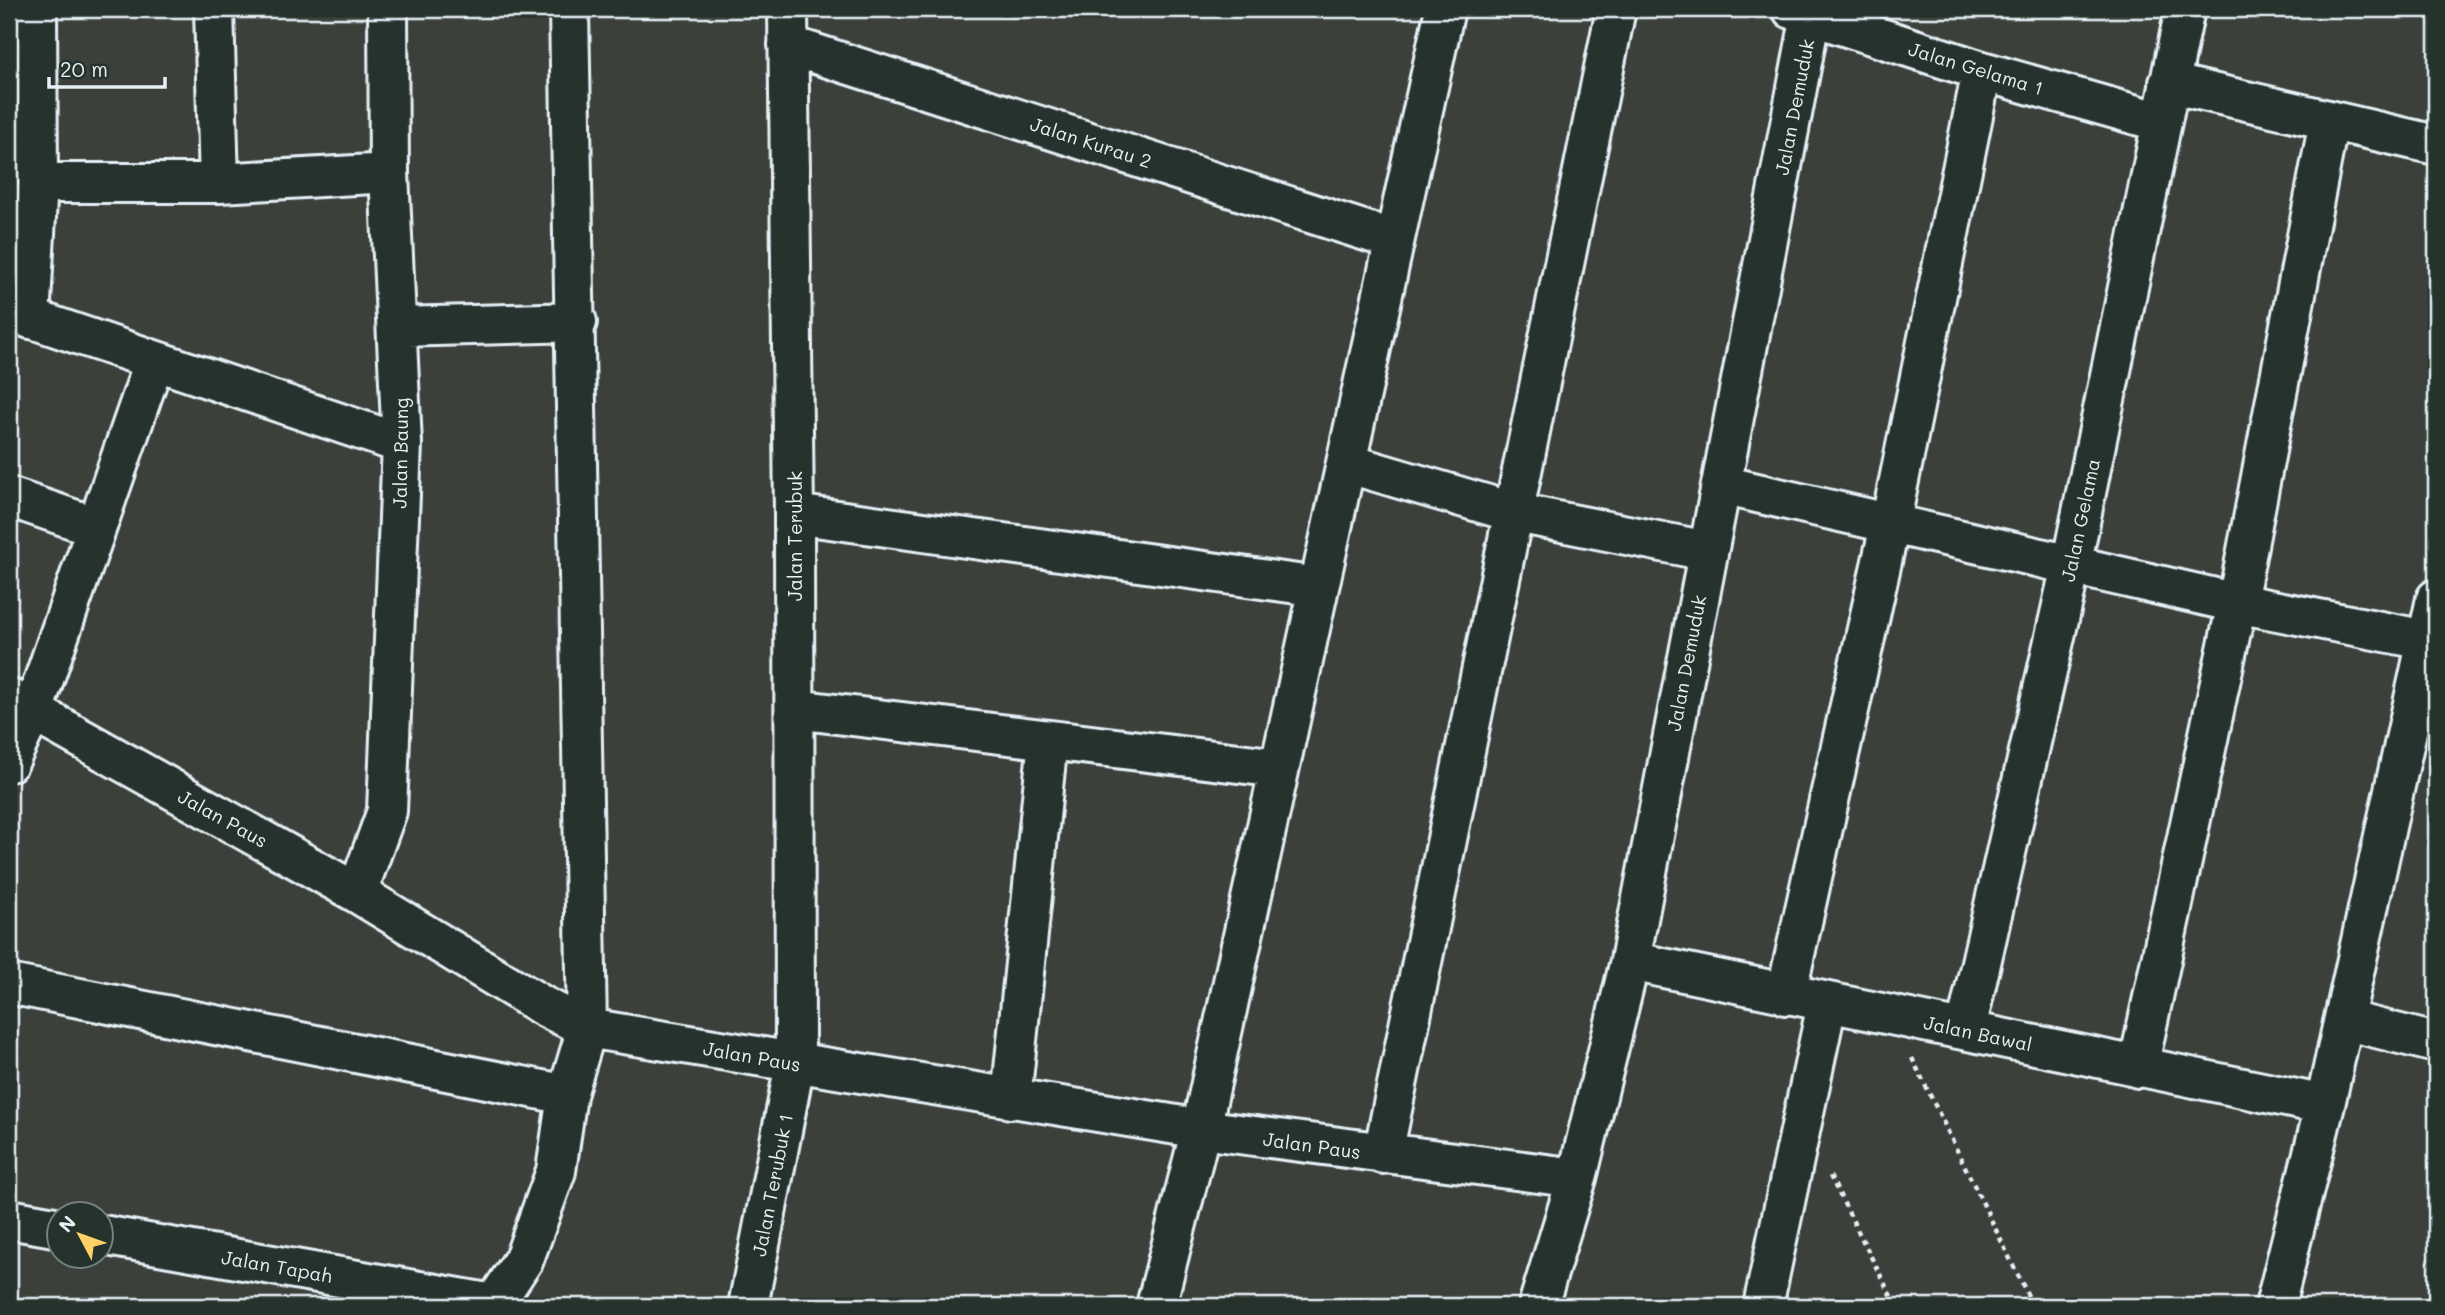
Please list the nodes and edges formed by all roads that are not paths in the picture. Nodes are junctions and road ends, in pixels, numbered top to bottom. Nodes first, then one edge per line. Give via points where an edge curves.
1 (37, 9) edge
2 (214, 9) edge
3 (388, 9) edge
4 (569, 9) edge
5 (1444, 9) edge
6 (1616, 9) edge
7 (2185, 9) edge
8 (1802, 12) edge
9 (788, 27) edge
10 (1982, 71) junction
11 (2169, 83) junction
12 (2329, 121) junction
13 (2161, 122) junction
14 (2436, 145) edge
15 (389, 173) junction
16 (38, 183) junction
17 (219, 183) junction
18 (1394, 240) junction
19 (19, 315) edge
20 (577, 322) junction
21 (398, 327) junction
22 (154, 362) junction
23 (402, 444) junction
24 (1346, 463) junction
25 (1722, 485) junction
26 (9, 497) edge
27 (1512, 512) junction
28 (794, 514) junction
29 (1890, 525) junction
30 (96, 527) junction
31 (1707, 551) junction
32 (2071, 566) junction
33 (1319, 587) junction
34 (2436, 599) edge
35 (2237, 603) junction
36 (2426, 640) junction
37 (21, 704) edge
38 (795, 709) junction
39 (1048, 740) junction
40 (9, 762) edge
41 (1279, 768) junction
42 (358, 893) junction
43 (1630, 961) junction
44 (9, 984) edge
45 (1786, 995) junction
46 (1827, 1004) junction
47 (2344, 1020) junction
48 (587, 1028) junction
49 (1966, 1029) junction
50 (2436, 1043) edge
51 (795, 1064) junction
52 (2138, 1068) junction
53 (567, 1095) junction
54 (1011, 1099) junction
55 (2325, 1105) junction
56 (1201, 1129) junction
57 (1383, 1154) junction
58 (1577, 1178) junction
59 (9, 1219) edge
60 (46, 1226) edge
61 (116, 1238) edge
62 (493, 1305) edge
63 (748, 1306) edge
64 (1156, 1306) edge
65 (1538, 1306) edge
66 (1763, 1306) edge
67 (2275, 1306) edge

1 - 16 street
2 - 17 street
3 - 15 street, Jalan Baung
4 - 20 street
5 - 18 street
6 - 27 street
7 - 11 street, Jalan Gelama
8 - 10 street, Jalan Gelama 1
8 - 25 street, Jalan Demuduk
9 - 18 street, Jalan Kurau 2
9 - 28 street, Jalan Terubuk
10 - 13 street, Jalan Gelama 1
10 - 29 street
11 - 12 street
11 - 13 street, Jalan Gelama
12 - 14 street
12 - 35 street
13 - 32 street, Jalan Gelama
15 - 17 street
15 - 21 street, Jalan Baung
16 - 17 street
16 - 19 street
18 - 24 street
19 - 22 street
20 - 21 street
20 - 48 street
21 - 23 street, Jalan Baung
22 - 23 street
22 - 30 street
23 - 42 street, Jalan Baung via 387,811
24 - 27 street
24 - 33 street
25 - 29 street
25 - 31 street, Jalan Demuduk
26 - 30 street
27 - 31 street
27 - 57 street
28 - 33 street
28 - 38 street, Jalan Terubuk
29 - 32 street
29 - 45 street
30 - 37 street
31 - 43 street, Jalan Demuduk
32 - 35 street
32 - 49 street, Jalan Gelama
33 - 41 street
34 - 36 street
35 - 36 street
35 - 52 street
36 - 47 street
37 - 40 street
37 - 42 street, Jalan Paus
38 - 39 street
38 - 51 street, Jalan Terubuk
39 - 41 street
39 - 54 street
41 - 56 street
42 - 48 street, Jalan Paus
43 - 45 street, Jalan Bawal
43 - 58 street, Jalan Demuduk
44 - 53 street
45 - 46 street, Jalan Bawal
46 - 49 street, Jalan Bawal
46 - 66 street
47 - 50 street
47 - 55 street
48 - 51 street, Jalan Paus
48 - 53 street
49 - 52 street, Jalan Bawal
51 - 54 street, Jalan Paus
51 - 63 street, Jalan Terubuk 1
52 - 55 street, Jalan Bawal
53 - 62 street via 556,1171 524,1259
54 - 56 street, Jalan Paus
55 - 67 street
56 - 57 street, Jalan Paus
56 - 64 street
57 - 58 street, Jalan Paus
58 - 65 street, Jalan Demuduk
59 - 60 street
61 - 62 street, Jalan Tapah

